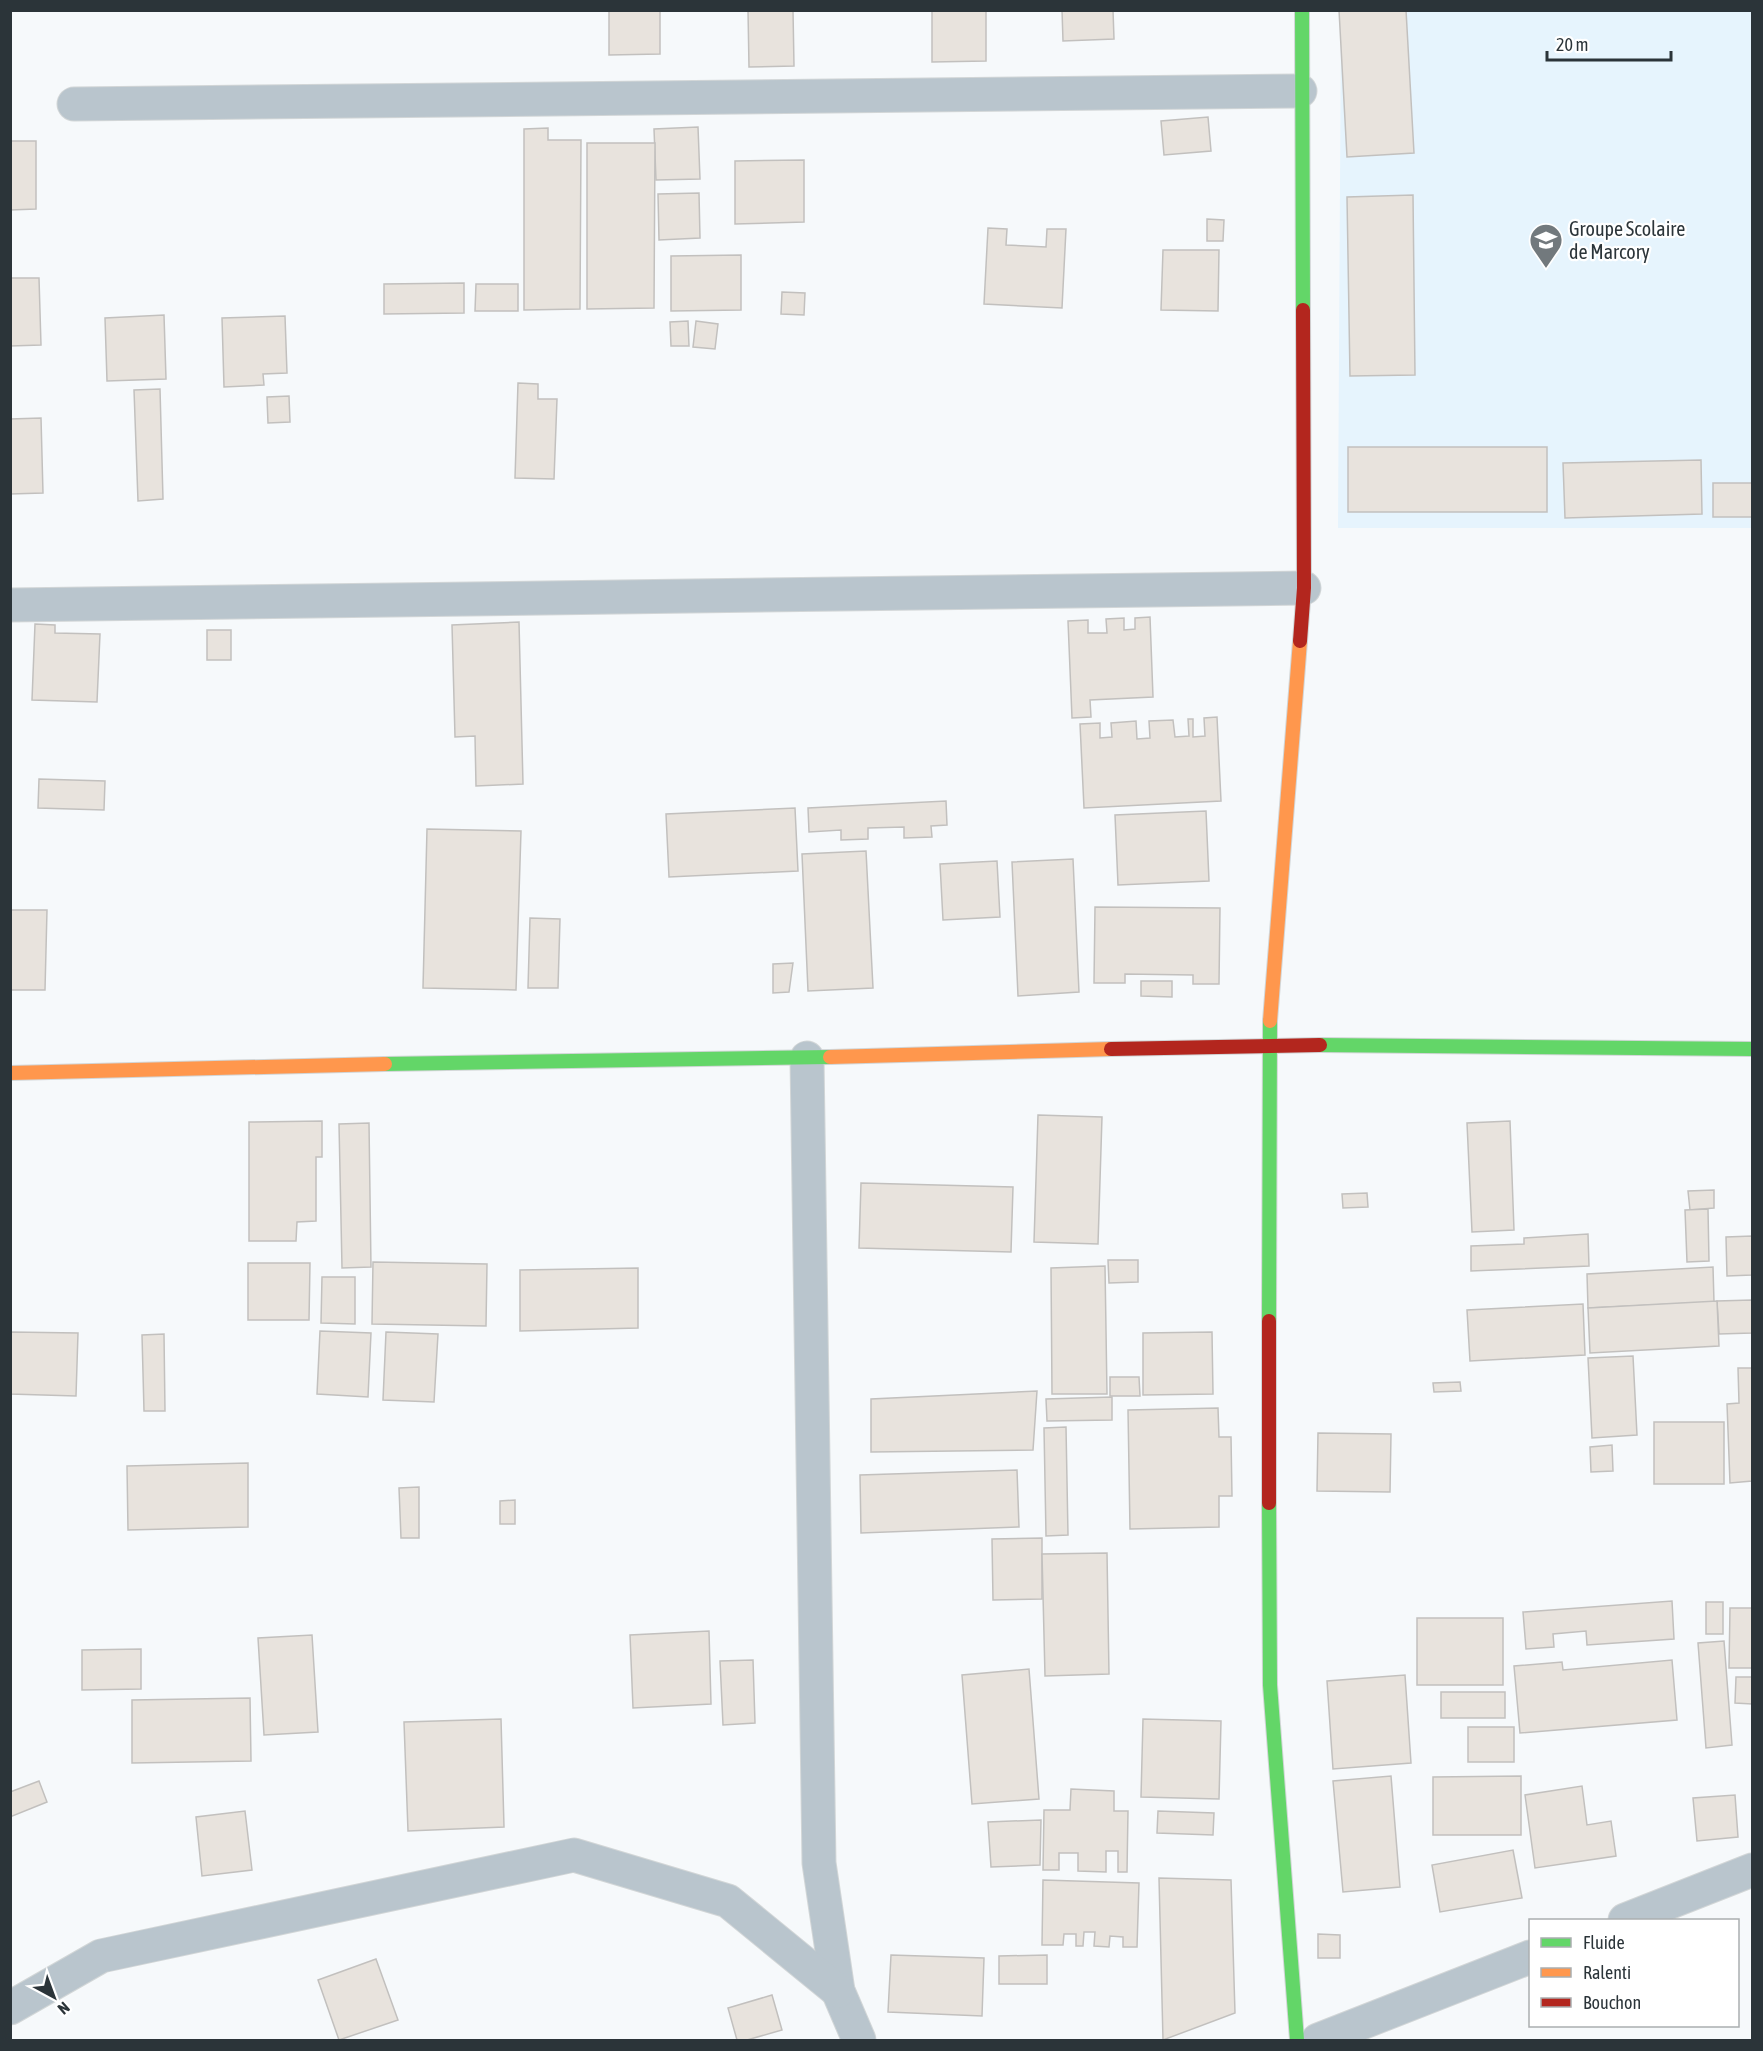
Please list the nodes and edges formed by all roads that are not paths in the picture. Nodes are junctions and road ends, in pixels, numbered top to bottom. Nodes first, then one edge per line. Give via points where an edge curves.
1 (1302, 10) edge
2 (1300, 91) junction
3 (74, 104) dead end
4 (1304, 588) junction
5 (10, 605) edge
6 (1268, 1045) junction
7 (1752, 1049) edge
8 (807, 1058) junction
9 (10, 1073) edge
10 (1752, 1870) edge
11 (1627, 1919) edge
12 (1529, 1957) edge
13 (838, 1991) junction
14 (10, 2008) edge
15 (859, 2040) edge
16 (1297, 2040) edge
17 (1318, 2040) edge

1 - 2 street
2 - 3 street
2 - 4 street
4 - 5 street
4 - 6 street
6 - 7 street
6 - 8 street
6 - 16 street via 1270,1685
8 - 9 street
8 - 13 street via 819,1863
10 - 11 street
12 - 17 street
13 - 14 street via 728,1901 574,1855 101,1956
13 - 15 street

